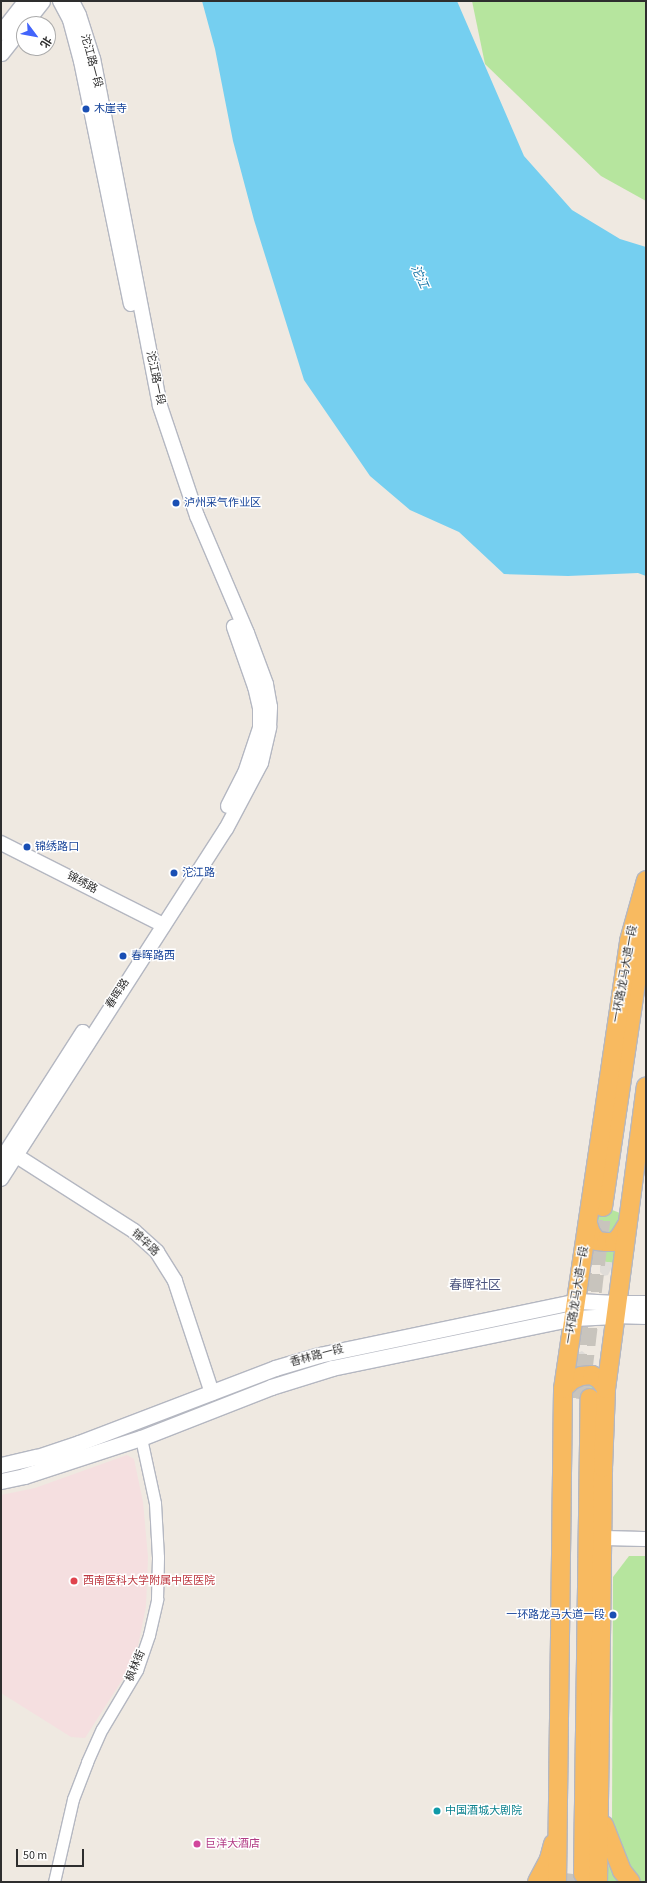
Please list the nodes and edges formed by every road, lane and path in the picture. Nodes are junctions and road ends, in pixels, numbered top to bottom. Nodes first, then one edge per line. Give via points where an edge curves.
1 (25, 1) edge
2 (42, 1) edge
3 (60, 1) edge
4 (72, 1) edge
5 (1, 32) edge
6 (1, 53) edge
7 (261, 744) junction
8 (1, 843) edge
9 (646, 880) edge
10 (646, 915) edge
11 (159, 923) junction
12 (646, 990) edge
13 (646, 1087) edge
14 (9, 1155) edge
15 (1, 1179) edge
16 (588, 1224) junction
17 (626, 1226) junction
18 (646, 1304) edge
19 (576, 1309) junction
20 (616, 1310) junction
21 (646, 1317) edge
22 (563, 1389) junction
23 (606, 1389) junction
24 (209, 1394) junction
25 (585, 1399) tunnel mouth
26 (141, 1438) junction
27 (1, 1465) edge
28 (1, 1481) edge
29 (646, 1539) edge
30 (602, 1543) junction
31 (646, 1548) edge
32 (559, 1816) junction
33 (600, 1816) junction
34 (578, 1879) edge
35 (54, 1882) edge
36 (537, 1882) edge
37 (631, 1882) edge

1 - 5 main road
2 - 6 main road
3 - 7 street, 沱江路一段 via 70,20 81,61 152,410 188,519 238,636 255,687 260,708
4 - 7 street, 沱江路一段 via 93,59 160,406 197,516 266,684 270,707 269,727
7 - 11 street, 春晖路 via 261,763 237,810
8 - 11 street, 锦绣路
9 - 16 highway, 一环路龙马大道一段 via 629,942
10 - 12 highway via 609,1208
11 - 14 street, 春晖路
13 - 17 highway
14 - 15 street, 春晖路
14 - 24 street, 锦华路 via 134,1231 157,1252 175,1281
16 - 17 highway via 591,1234 597,1240 606,1242 614,1242
16 - 19 highway, 一环路龙马大道一段
17 - 20 highway
18 - 20 street, 香林路一段
19 - 20 main road, 香林路一段
19 - 22 highway, 一环路龙马大道一段
19 - 24 main road, 香林路一段 via 319,1355 275,1368
19 - 26 main road, 香林路一段 via 332,1368 271,1387
20 - 21 street, 香林路一段
20 - 23 highway
22 - 23 highway via 572,1380 592,1375 600,1380
22 - 32 highway, 一环路龙马大道一段
23 - 30 highway
24 - 27 main road, 香林路一段 via 80,1443
25 - 34 highway
26 - 28 main road, 香林路一段
26 - 35 street, 枫林街 via 155,1503 158,1557 156,1599 149,1635 137,1670 102,1729 87,1762 73,1799
29 - 30 street
30 - 31 street
30 - 33 highway
32 - 34 highway, 一环路龙马大道一段
32 - 36 highway via 550,1859
33 - 34 highway
33 - 37 highway via 622,1871

